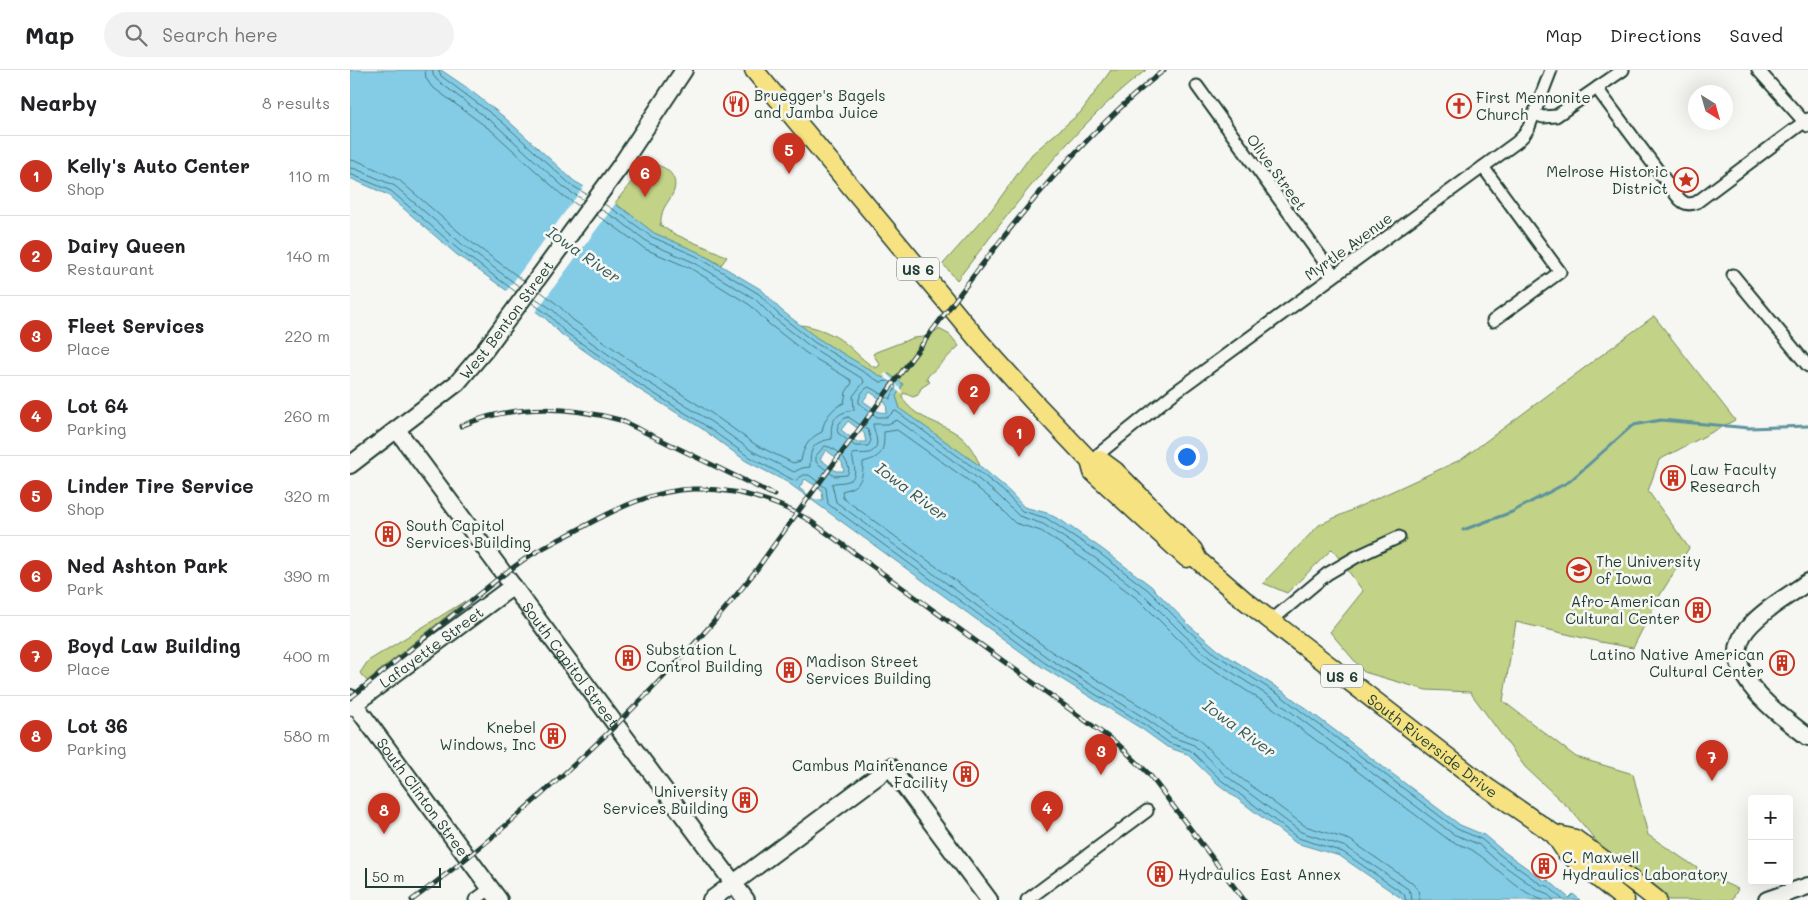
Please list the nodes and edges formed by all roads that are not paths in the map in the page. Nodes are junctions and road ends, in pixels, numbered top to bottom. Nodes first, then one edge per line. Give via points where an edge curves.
1 (684, 70) edge
2 (754, 70) edge
3 (1551, 70) edge
4 (1623, 70) edge
5 (1758, 70) edge
6 (1196, 86) dead end
7 (1598, 87) junction
8 (1534, 114) junction
9 (1807, 122) edge
10 (1483, 166) junction
11 (1334, 275) junction
12 (1733, 275) dead end
13 (1493, 321) dead end
14 (1808, 366) edge
15 (396, 430) junction
16 (1090, 461) junction
17 (350, 465) edge
18 (1399, 537) dead end
19 (1808, 582) edge
20 (513, 586) junction
21 (1272, 620) junction
22 (351, 703) edge
23 (1808, 737) edge
24 (1147, 811) dead end
25 (1554, 834) junction
26 (734, 883) junction
27 (1808, 886) edge
28 (495, 894) edge
29 (475, 900) edge
30 (711, 900) edge
31 (746, 900) edge
32 (989, 900) edge
33 (1027, 900) edge
34 (1626, 900) edge
35 (1657, 900) edge
36 (1767, 900) edge

1 - 15 street, West Benton Street via 621,165 485,350 443,396
2 - 16 main road, South Riverside Drive / US 6 via 979,341
3 - 8 street, Myrtle Avenue
4 - 7 street
5 - 9 street
6 - 11 street, Olive Street
7 - 8 street via 1556,116
7 - 9 street via 1686,204 1697,202
8 - 10 street, Myrtle Avenue via 1524,135
10 - 11 street, Myrtle Avenue
10 - 13 street via 1560,272
11 - 16 street, Myrtle Avenue via 1174,393
12 - 14 street
15 - 17 street, West Benton Street
15 - 20 street, South Capitol Street
16 - 21 main road, South Riverside Drive / US 6 via 1100,460 1115,471 1193,550 1198,560
18 - 21 street via 1327,574
19 - 23 street via 1755,621 1744,634 1738,649 1745,678 1776,711
20 - 22 street, Lafayette Street
20 - 26 street, South Capitol Street
21 - 25 main road, South Riverside Drive / US 6 via 1484,785
22 - 28 street, South Clinton Street
24 - 33 street
25 - 34 main road, South Riverside Drive / US 6 via 1566,852
25 - 35 main road, South Riverside Drive / US 6 via 1575,839
26 - 30 street
26 - 31 street, South Capitol Street
26 - 32 street via 890,767
27 - 36 street
28 - 29 street

